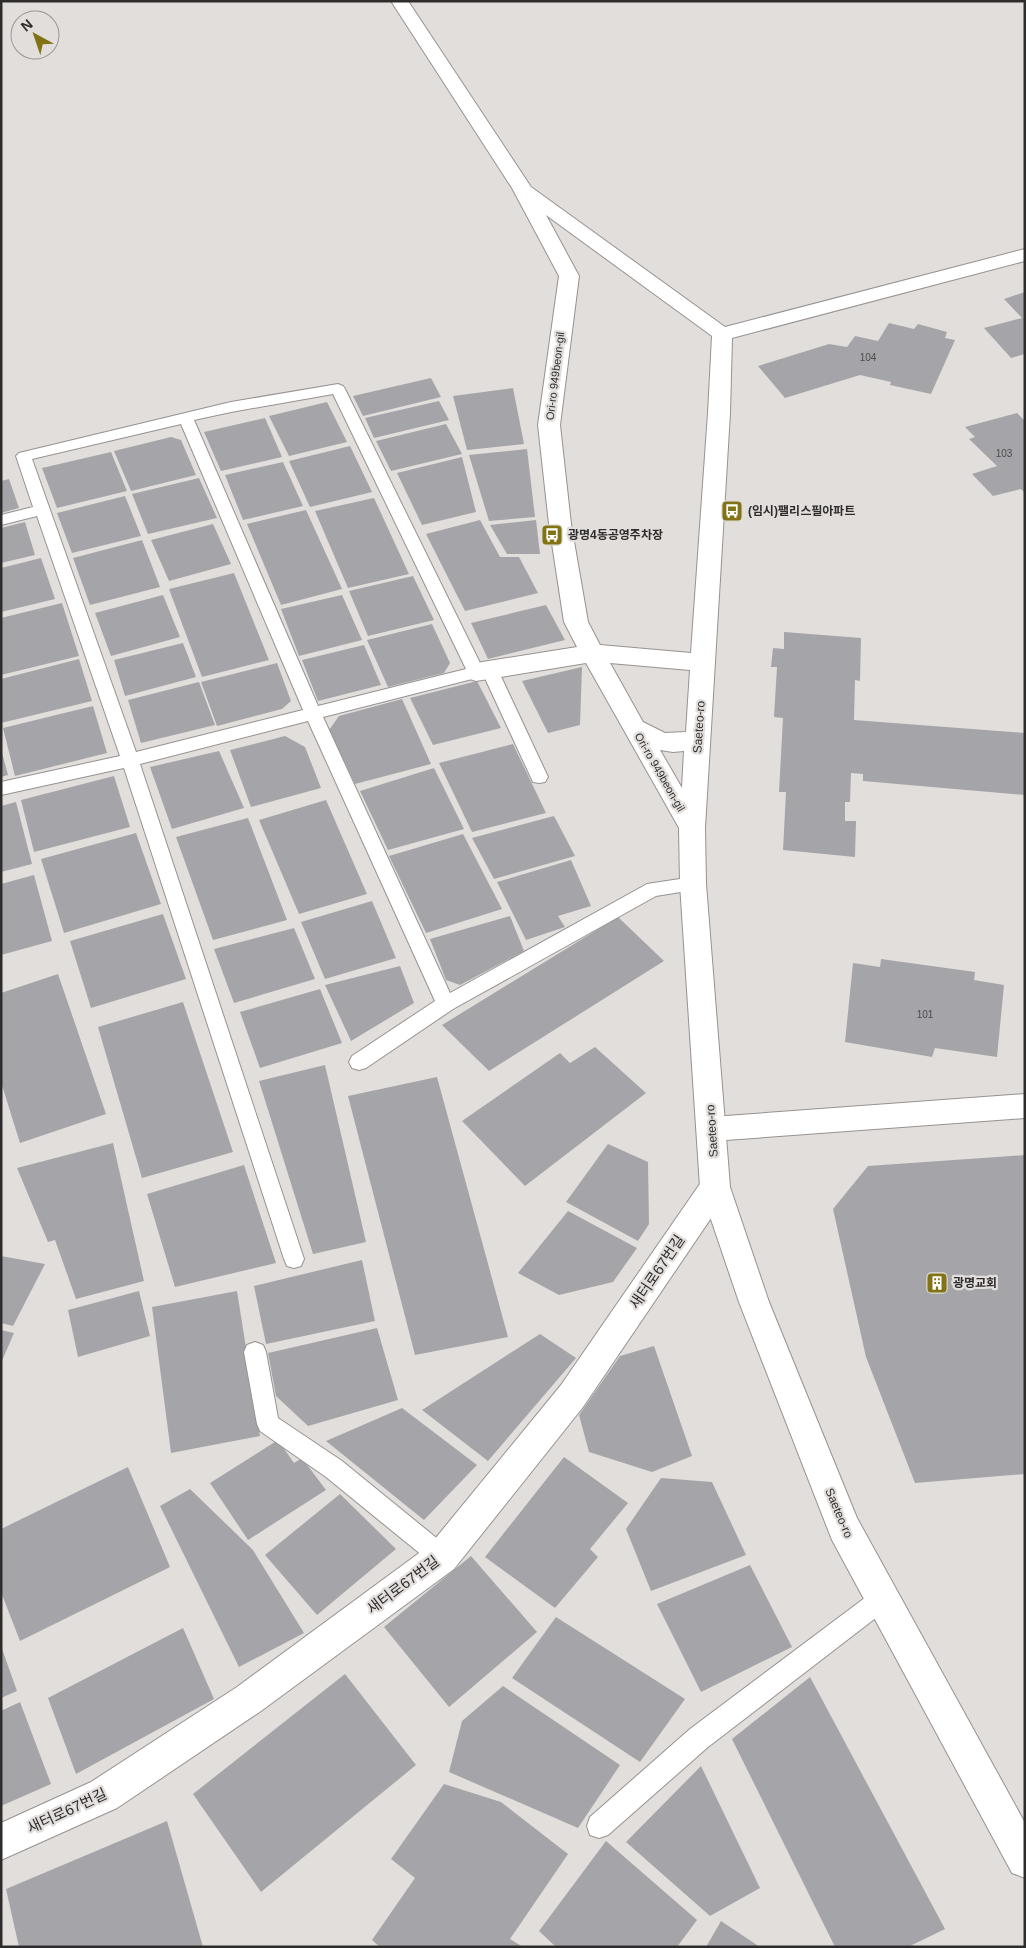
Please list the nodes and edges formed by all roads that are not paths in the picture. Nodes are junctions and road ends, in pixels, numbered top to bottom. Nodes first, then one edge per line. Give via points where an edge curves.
1 (399, 1) edge
2 (522, 188) junction
3 (1025, 256) edge
4 (722, 334) junction
5 (186, 418) junction
6 (42, 510) junction
7 (1, 520) edge
8 (592, 653) junction
9 (703, 663) junction
10 (483, 671) junction
11 (313, 714) junction
12 (634, 728) junction
13 (698, 737) junction
14 (130, 760) junction
15 (539, 776) dead end
16 (1, 789) edge
17 (692, 828) junction
18 (693, 884) junction
19 (446, 1004) junction
20 (359, 1062) dead end
21 (1025, 1106) edge
22 (712, 1129) junction
23 (715, 1187) junction
24 (294, 1259) dead end
25 (255, 1352) dead end
26 (442, 1557) junction
27 (882, 1599) junction
28 (599, 1826) dead end
29 (1, 1842) edge
30 (1025, 1860) edge

1 - 2 street, Ori-ro 949beon-gil
2 - 4 street
2 - 8 street, Ori-ro 949beon-gil via 569,276 549,425 560,524 576,622
3 - 4 street
4 - 9 street, Saeteo-ro
5 - 6 lane via 24,456
5 - 10 lane via 338,389
5 - 11 lane
6 - 7 lane
6 - 14 lane
8 - 9 street
8 - 10 street
8 - 12 street, Ori-ro 949beon-gil
9 - 13 street, Saeteo-ro
10 - 11 lane
10 - 15 lane
11 - 14 lane
11 - 19 lane
12 - 13 street via 651,739 670,744
12 - 17 street, Ori-ro 949beon-gil
13 - 17 street, Saeteo-ro
14 - 16 lane
14 - 24 lane
17 - 18 street, Saeteo-ro
18 - 19 lane via 653,888
18 - 22 street, Saeteo-ro
19 - 20 lane
21 - 22 street
22 - 23 street, Saeteo-ro
23 - 26 street, 새터로67번길 via 572,1396
23 - 27 street, Saeteo-ro via 754,1302 844,1528
25 - 26 lane via 268,1424 334,1469
26 - 29 street, 새터로67번길 via 249,1699 104,1795
27 - 28 lane via 699,1738
27 - 30 street, Saeteo-ro

